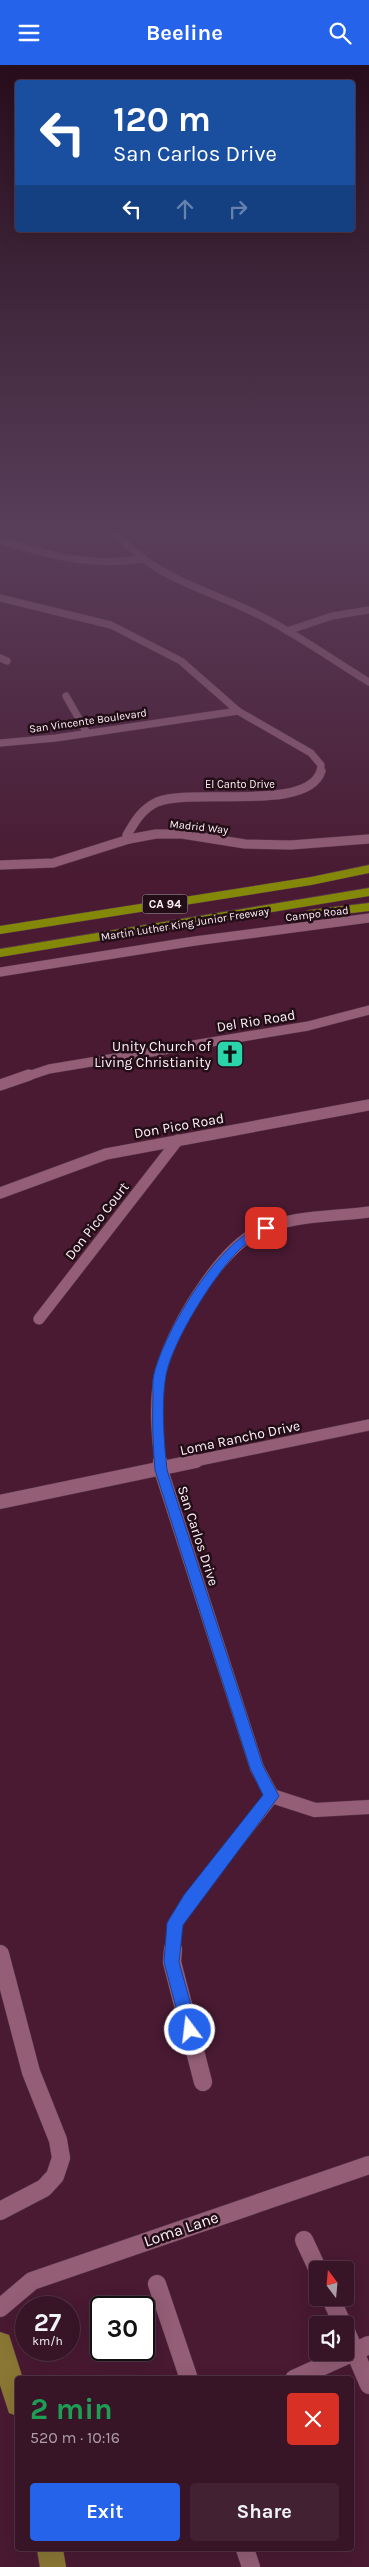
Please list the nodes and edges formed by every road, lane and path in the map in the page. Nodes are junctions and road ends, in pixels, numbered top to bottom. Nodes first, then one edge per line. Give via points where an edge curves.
1 (153, 647) edge
2 (312, 647) edge
3 (369, 682) edge
4 (66, 696) dead end
5 (238, 711) junction
6 (88, 733) junction
7 (0, 743) edge
8 (129, 839) junction
9 (369, 839) edge
10 (0, 865) edge
11 (369, 867) edge
12 (369, 892) edge
13 (369, 907) edge
14 (369, 919) edge
15 (167, 927) junction
16 (0, 930) edge
17 (0, 953) edge
18 (0, 971) edge
19 (369, 1010) edge
20 (0, 1085) edge
21 (369, 1105) edge
22 (178, 1140) junction
23 (0, 1193) edge
24 (369, 1212) edge
25 (39, 1319) dead end
26 (369, 1425) edge
27 (161, 1470) junction
28 (0, 1502) edge
29 (272, 1796) junction
30 (369, 1807) edge
31 (0, 1953) edge
32 (203, 2082) dead end
33 (369, 2165) edge
34 (0, 2211) edge
35 (304, 2241) dead end
36 (314, 2261) edge
37 (156, 2283) dead end
38 (0, 2308) edge
39 (0, 2344) edge
40 (362, 2349) edge
41 (188, 2376) edge
42 (301, 2376) edge
43 (369, 2385) edge
44 (15, 2394) edge
45 (50, 2551) edge
46 (246, 2551) edge
47 (53, 2567) edge
48 (250, 2567) edge

1 - 5 street, El Canto Drive via 181,661
2 - 3 street
4 - 6 street
5 - 6 street, San Vincente Boulevard
5 - 8 street, El Canto Drive via 314,756 321,768 316,781 300,790 274,797 192,795 163,800 135,816 127,835
6 - 7 street, San Vincente Boulevard
8 - 9 street, Madrid Way via 174,834 245,844 291,845
8 - 10 street, Madrid Way via 53,863
11 - 16 highway, Martin Luther King Junior Freeway / CA 94 via 330,878
12 - 15 highway, Martin Luther King Junior Freeway / CA 94
13 - 15 highway
14 - 18 street, Campo Road
15 - 17 highway, Martin Luther King Junior Freeway / CA 94
19 - 20 street, Del Rio Road via 308,1026 49,1069
21 - 22 street, Don Pico Road
22 - 23 street, Don Pico Road via 106,1154
22 - 25 street, Don Pico Court
24 - 27 street, San Carlos Drive via 266,1228 241,1242 228,1255 182,1322 160,1375 158,1439
26 - 27 street, Loma Rancho Drive
27 - 28 street, Loma Rancho Drive
27 - 29 street, San Carlos Drive via 257,1768
29 - 30 street via 315,1810
29 - 32 street via 175,1923 172,1962
31 - 34 street via 31,2072 42,2107 58,2140 61,2158 55,2176 44,2188
33 - 38 street, Loma Lane via 32,2281
35 - 36 street
37 - 41 street
39 - 44 main road
40 - 42 street
40 - 43 street
45 - 47 main road
46 - 48 street

